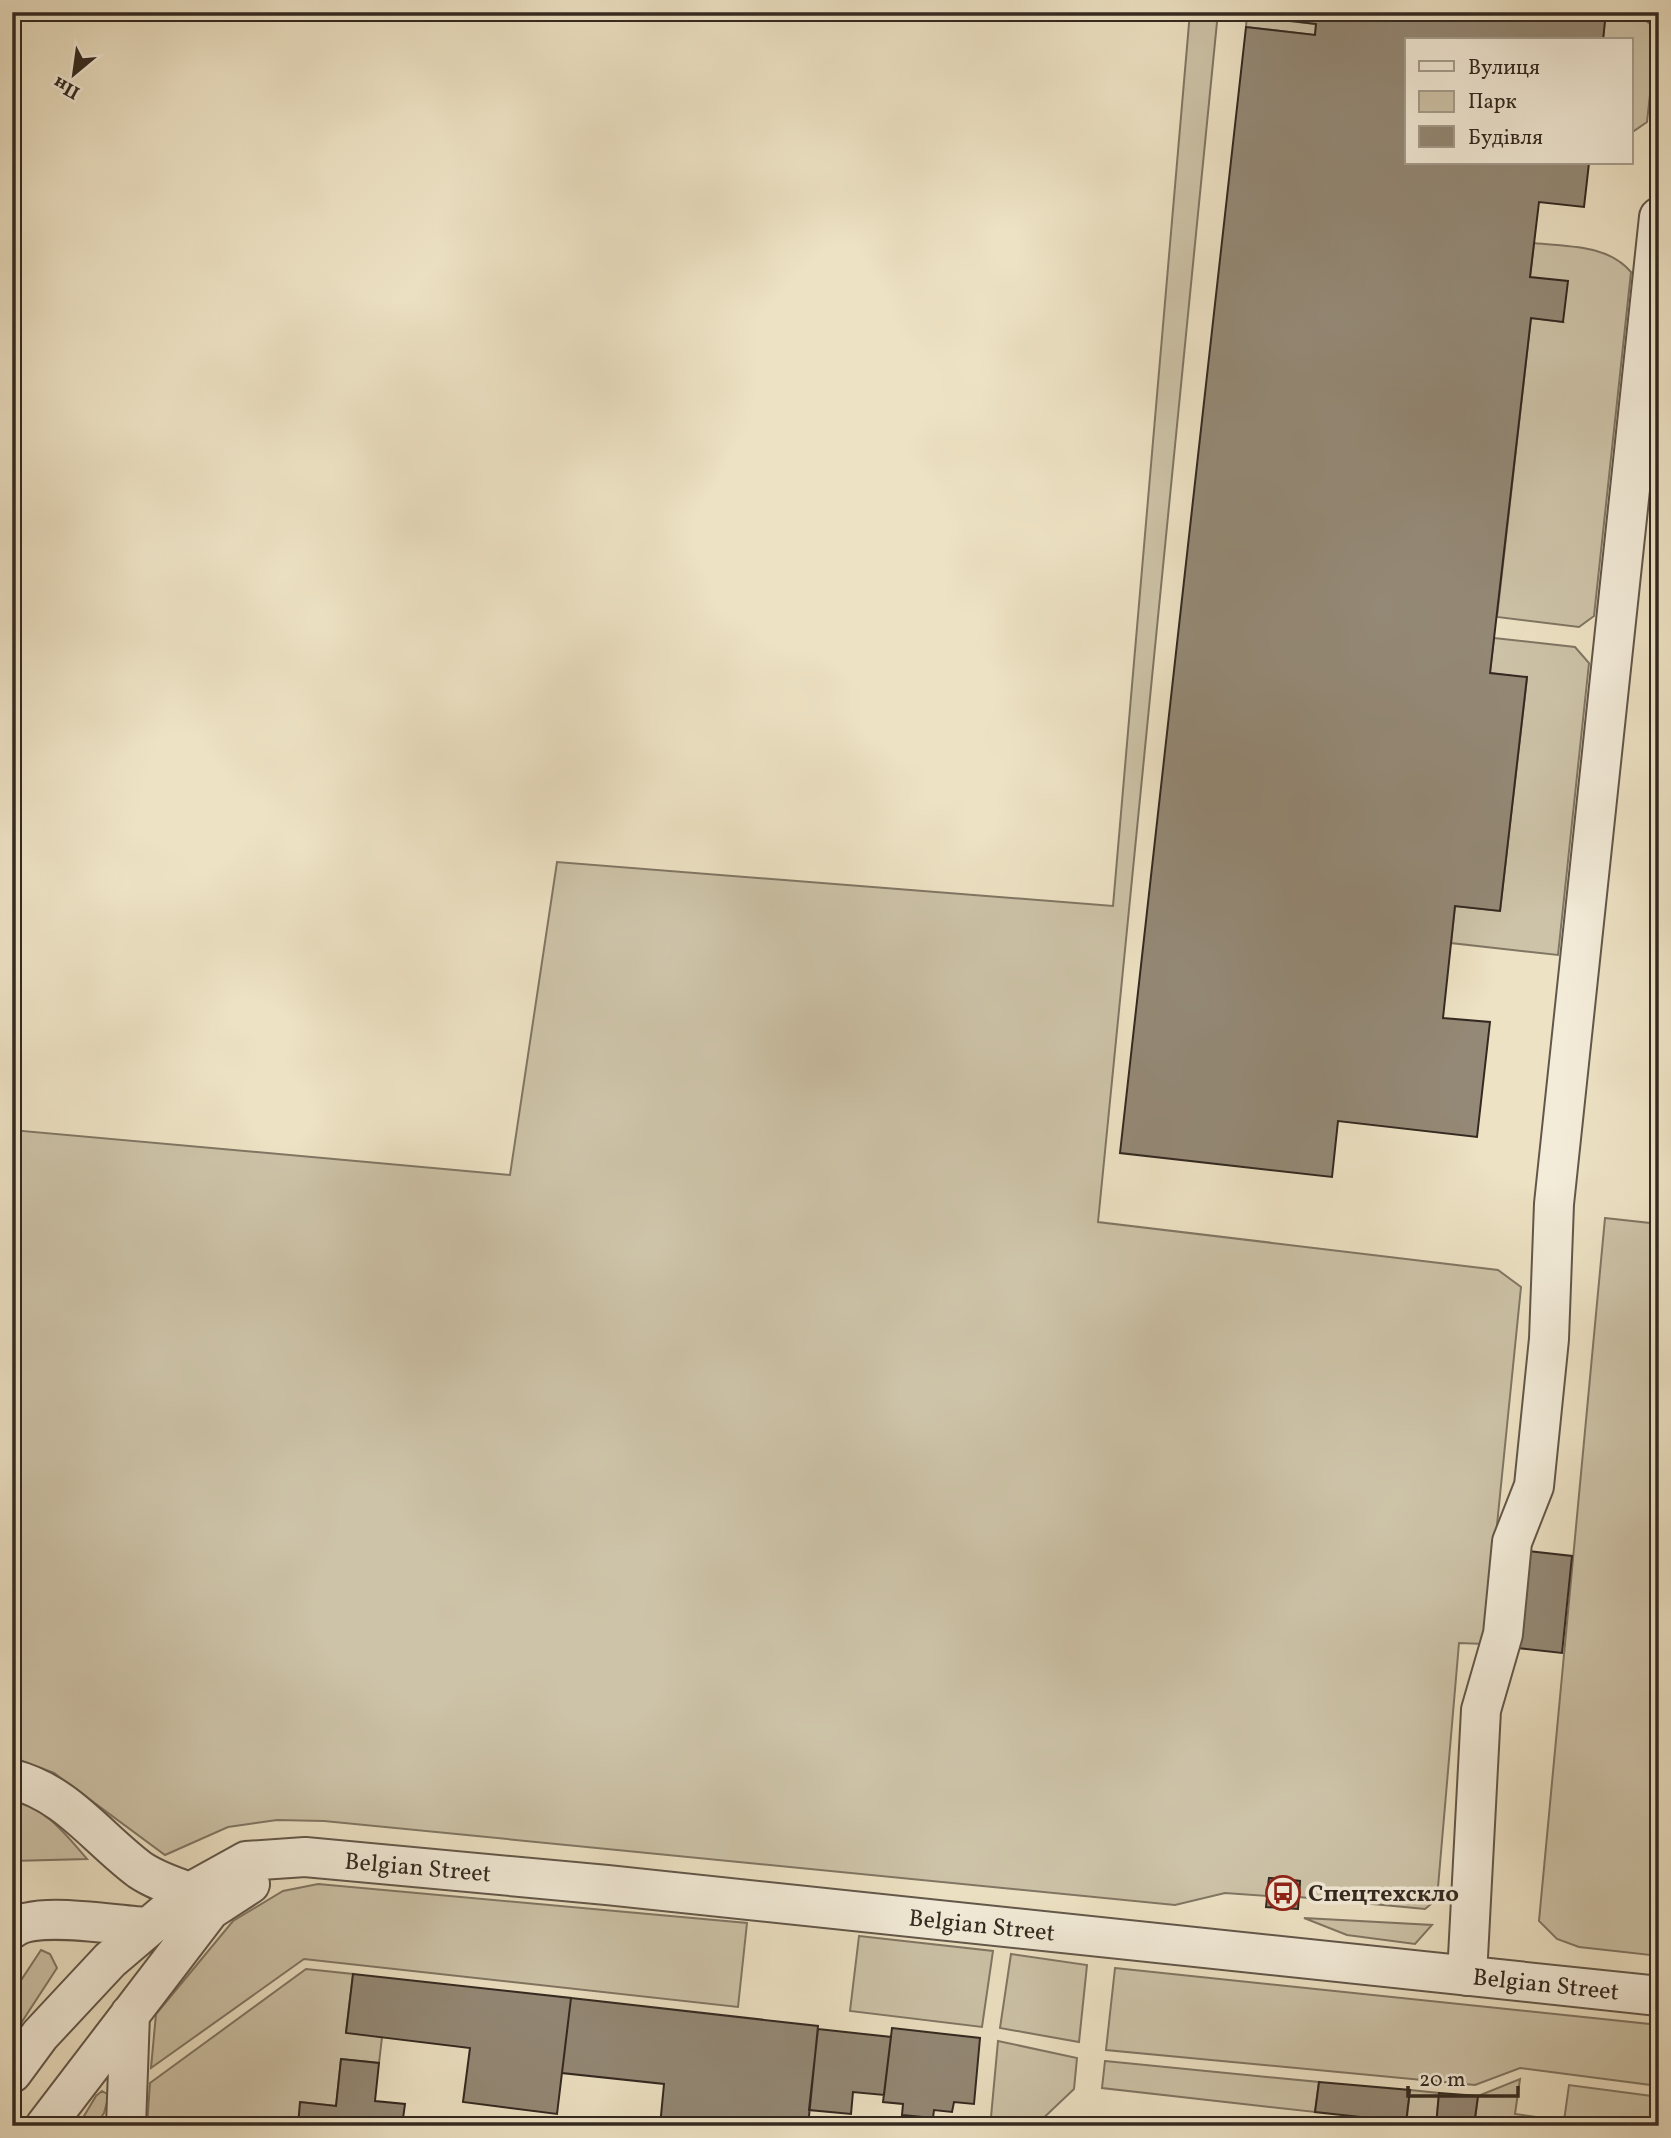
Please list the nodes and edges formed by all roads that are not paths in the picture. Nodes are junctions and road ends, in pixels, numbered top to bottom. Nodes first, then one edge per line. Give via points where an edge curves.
1 (1659, 217) edge
2 (12, 1779) edge
3 (305, 1857) junction
4 (190, 1892) junction
5 (15, 1925) edge
6 (149, 1927) junction
7 (1466, 1976) junction
8 (1659, 1996) edge
9 (130, 2014) junction
10 (12, 2073) edge
11 (45, 2126) edge
12 (126, 2126) edge

1 - 7 street via 1554,1204 1549,1339 1534,1486 1512,1542 1503,1634 1481,1710
2 - 4 street via 31,1784 71,1807 140,1870
3 - 4 street, Belgian Street via 246,1861
3 - 7 street, Belgian Street
3 - 9 street, Belgian Street via 268,1872 210,1910
4 - 6 street, Belgian Street
5 - 6 street via 53,1920
6 - 10 street, Belgian Street via 110,1960 40,2035
7 - 8 street, Belgian Street
9 - 11 street, Belgian Street
9 - 12 street

